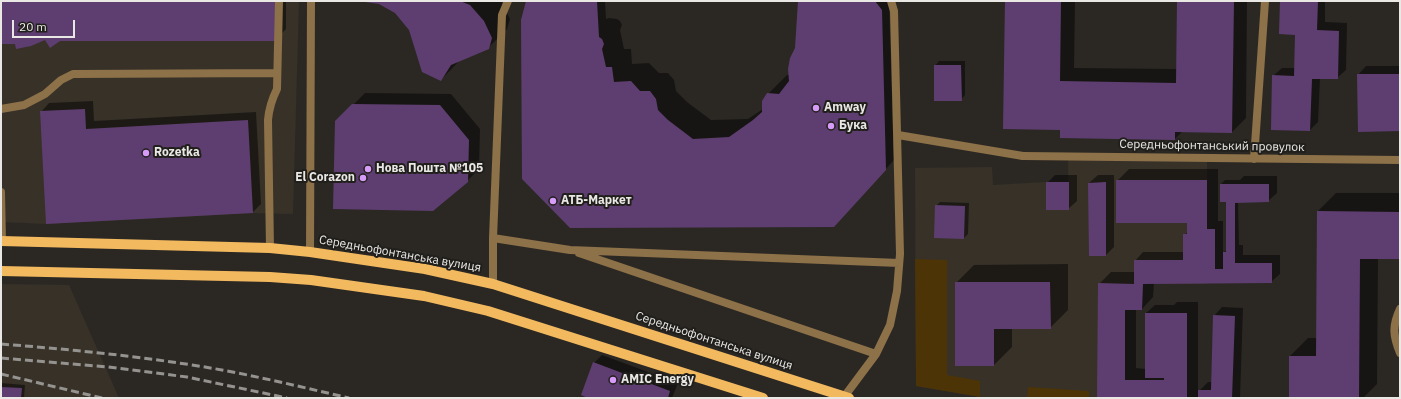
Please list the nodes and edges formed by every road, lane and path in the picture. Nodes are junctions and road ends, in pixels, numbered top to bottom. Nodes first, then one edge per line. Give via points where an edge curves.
1 (279, 1) edge
2 (311, 1) edge
3 (508, 1) edge
4 (891, 1) edge
5 (1264, 1) edge
6 (277, 73) junction
7 (1, 109) edge
8 (898, 135) junction
9 (1254, 159) junction
10 (1400, 160) edge
11 (1, 192) edge
12 (493, 238) junction
13 (2, 242) edge
14 (270, 248) junction
15 (570, 250) junction
16 (310, 252) junction
17 (899, 263) junction
18 (1, 270) edge
19 (493, 284) junction
20 (1400, 309) edge
21 (1400, 353) edge
22 (876, 354) junction
23 (846, 397) edge
24 (763, 398) edge

1 - 6 street
2 - 16 street
3 - 12 street via 502,15
4 - 8 street via 894,11
5 - 9 street
6 - 7 street via 73,74 24,105
6 - 14 street via 277,89 272,98 268,120
8 - 9 street, Середньофонтанський провулок via 1023,156
8 - 17 street
9 - 10 street, Середньофонтанський провулок
11 - 13 street
12 - 15 street
12 - 19 street
13 - 14 main road, Середньофонтанська вулиця
14 - 16 main road, Середньофонтанська вулиця
15 - 17 street
15 - 22 street
16 - 19 main road, Середньофонтанська вулиця via 425,269
17 - 22 street via 897,291 890,324
18 - 24 main road via 270,277 311,280 424,296 488,311
19 - 23 main road, Середньофонтанська вулиця
20 - 21 street via 1394,324 1395,339
22 - 23 street

